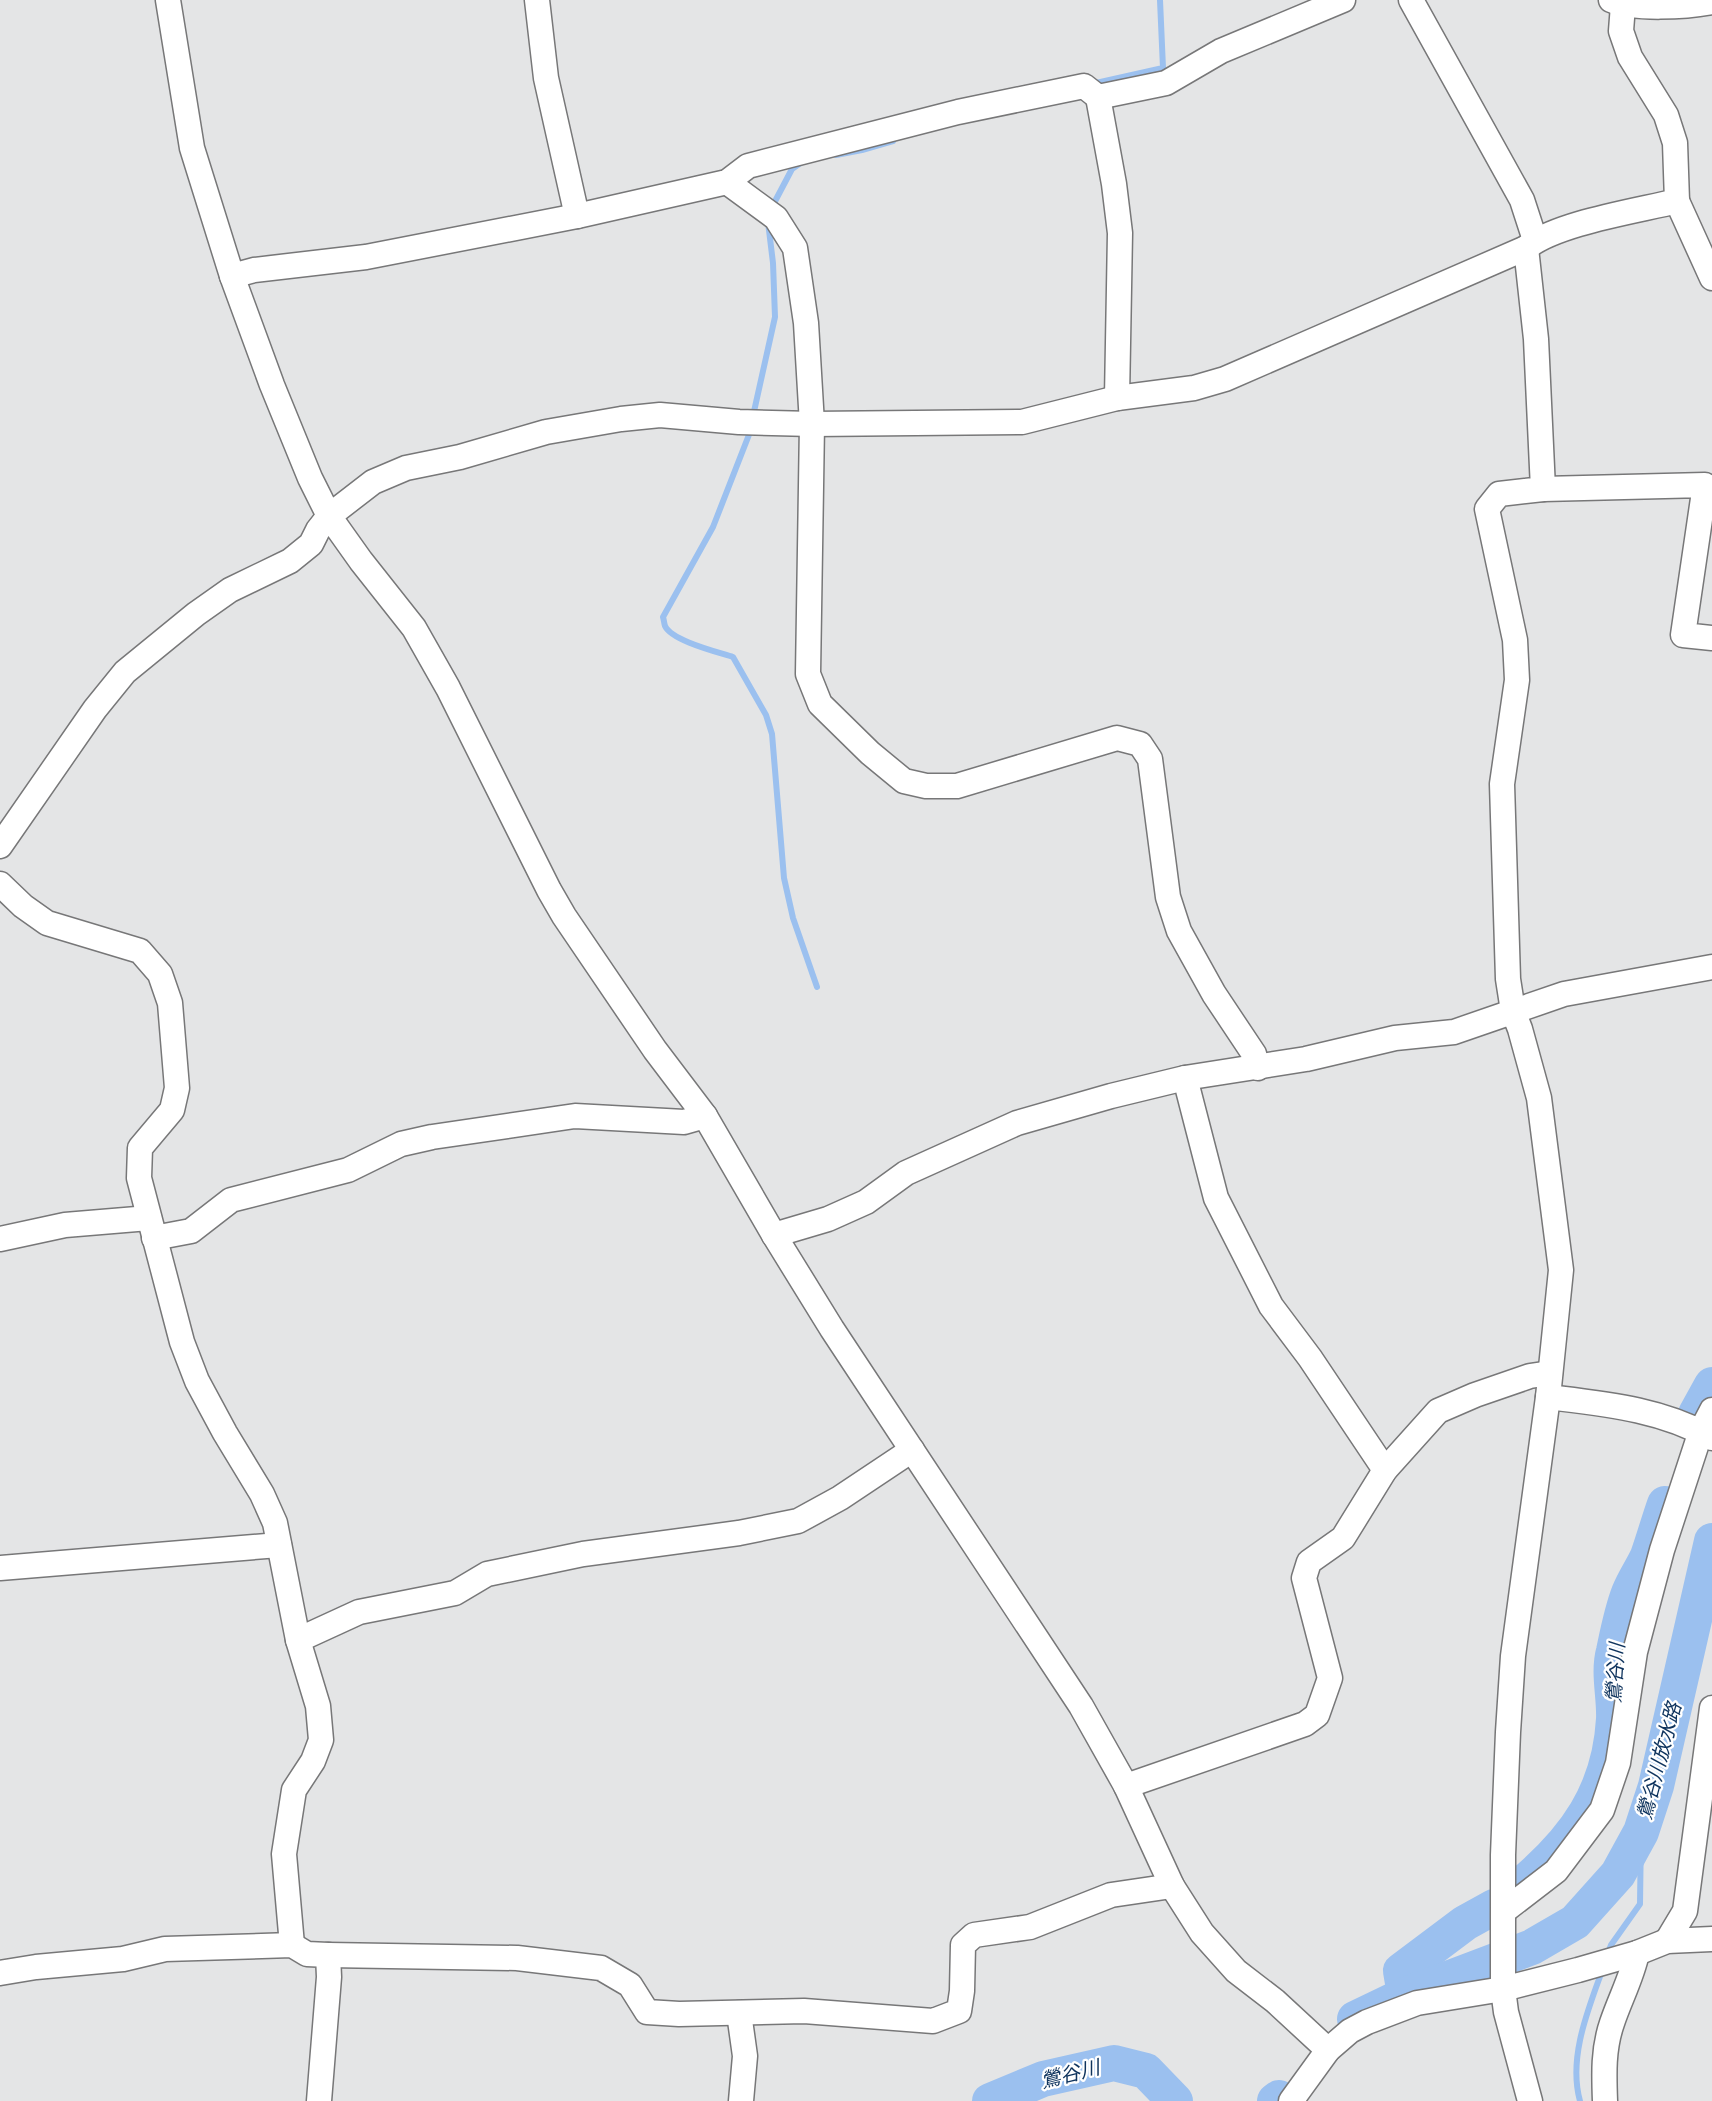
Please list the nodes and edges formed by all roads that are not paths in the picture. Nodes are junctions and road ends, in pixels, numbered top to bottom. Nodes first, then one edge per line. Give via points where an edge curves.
1 (168, 0) edge
2 (537, 0) edge
3 (1343, 0) edge
4 (1411, 0) edge
5 (1712, 2) edge
6 (1617, 3) edge
7 (1091, 92) junction
8 (728, 182) junction
9 (1677, 201) junction
10 (578, 216) junction
11 (1530, 244) junction
12 (232, 276) junction
13 (1712, 278) edge
14 (1117, 398) junction
15 (812, 424) junction
16 (1709, 480) edge
17 (1544, 489) junction
18 (329, 516) junction
19 (1712, 638) edge
20 (0, 846) edge
21 (0, 885) edge
22 (1712, 967) edge
23 (1513, 1011) junction
24 (1258, 1068) junction
25 (1185, 1078) junction
26 (705, 1116) junction
27 (151, 1228) junction
28 (774, 1235) junction
29 (0, 1239) edge
30 (1549, 1385) junction
31 (1709, 1429) edge
32 (912, 1450) junction
33 (1385, 1470) junction
34 (279, 1545) junction
35 (0, 1568) edge
36 (298, 1640) junction
37 (1712, 1708) edge
38 (1126, 1786) junction
39 (1172, 1886) junction
40 (1504, 1919) junction
41 (1712, 1939) edge
42 (1667, 1941) junction
43 (292, 1945) junction
44 (328, 1955) junction
45 (1626, 1956) junction
46 (0, 1973) edge
47 (1503, 1981) junction
48 (739, 2013) junction
49 (1328, 2050) junction
50 (319, 2101) edge
51 (741, 2101) edge
52 (1291, 2101) edge
53 (1530, 2101) edge
54 (1605, 2101) edge

1 - 12 street via 192,148
2 - 10 street via 546,78
3 - 7 street via 1221,51 1166,82
4 - 11 street via 1521,200
5 - 6 street
6 - 9 street via 1630,57 1666,115 1675,142
7 - 8 street via 958,112 748,166
7 - 14 street via 1114,184 1120,233
8 - 10 street
8 - 15 street via 770,214 795,248 806,323
9 - 11 street via 1574,226
9 - 13 street
10 - 12 street via 366,257
11 - 14 street via 1225,379 1194,388
11 - 17 street
12 - 18 street via 272,384
14 - 15 street via 1022,422
15 - 18 street via 660,415 546,432 406,468 373,482
15 - 24 street via 808,674 820,704 904,781 926,786 957,786 1117,738 1140,744 1149,759 1168,897 1179,931 1254,1054
16 - 17 street
16 - 19 street via 1683,635
17 - 23 street via 1499,494 1487,509 1516,650 1517,680 1502,784 1508,979
18 - 20 street via 311,544 290,561 230,590 125,672
18 - 26 street via 414,628 564,916
21 - 27 street via 47,923 140,951 160,974 170,1003 177,1088 172,1110 140,1148 139,1179
22 - 23 street via 1564,994
23 - 24 street via 1454,1032 1395,1038
23 - 30 street via 1539,1098 1561,1270
24 - 25 street
25 - 28 street via 1017,1123 906,1173 866,1202 828,1219
25 - 33 street via 1216,1198 1271,1306
26 - 27 street via 684,1122 575,1116 401,1144 348,1170 231,1200 191,1232
26 - 28 street
27 - 29 street via 65,1225
27 - 34 street via 182,1342 197,1381 262,1494 275,1523
28 - 32 street
30 - 31 street
30 - 33 street via 1530,1376 1438,1411
30 - 40 street via 1513,1656
31 - 40 street via 1662,1550 1638,1641 1618,1762 1602,1810 1556,1871
32 - 36 street via 798,1521 583,1554 487,1574 455,1593 358,1612
32 - 38 street via 1081,1706
33 - 38 street via 1343,1538 1309,1562 1304,1578 1330,1678 1317,1715 1305,1724
34 - 35 street
34 - 36 street
36 - 43 street via 318,1706 321,1740 294,1790 284,1854
37 - 42 street via 1685,1911
38 - 39 street
39 - 48 street via 1111,1895 1030,1927 974,1935 963,1945 959,2012 933,2021 804,2011
39 - 49 street via 1202,1933 1236,1971
40 - 47 street
41 - 42 street
42 - 45 street
43 - 44 street via 307,1954
43 - 46 street via 165,1949 123,1959
44 - 48 street via 517,1958 601,1968 630,1984 646,2012
44 - 50 street
45 - 47 street
45 - 54 street via 1634,1969 1612,2024 1604,2058
47 - 49 street via 1367,2022
47 - 53 street via 1506,2012
48 - 51 street via 744,2056
49 - 52 street

